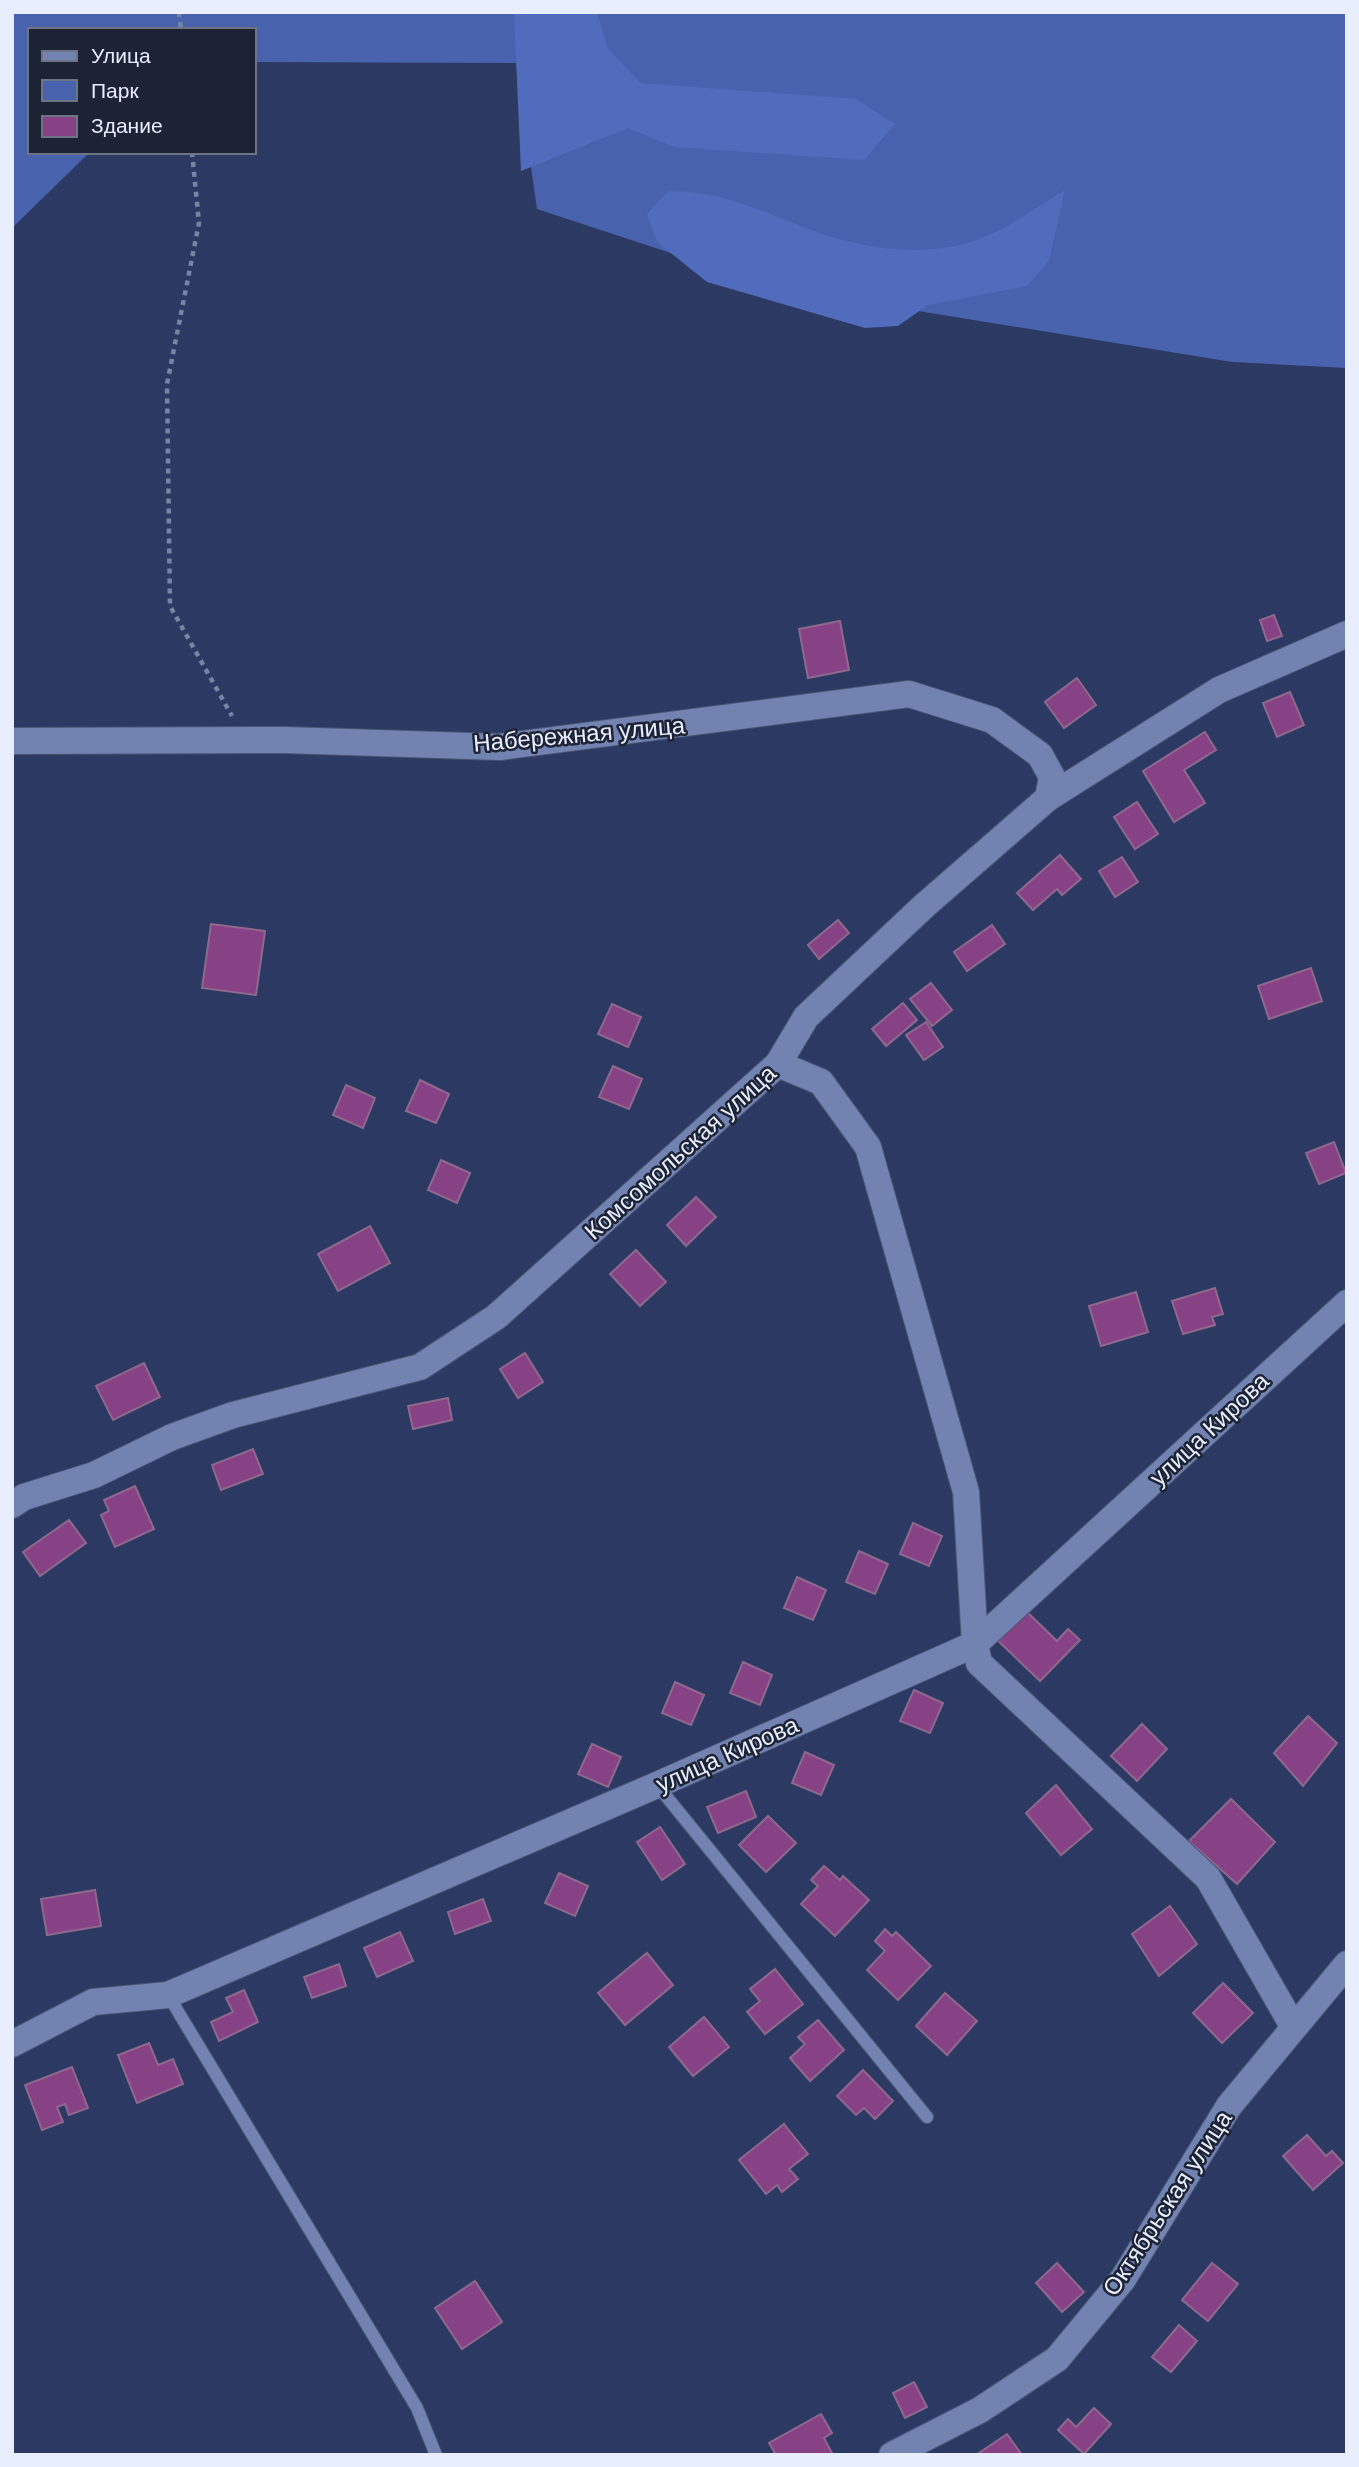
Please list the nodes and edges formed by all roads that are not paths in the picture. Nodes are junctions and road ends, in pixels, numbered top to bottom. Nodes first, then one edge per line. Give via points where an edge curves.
1 (1347, 634) edge
2 (12, 741) edge
3 (1048, 798) junction
4 (778, 1064) junction
5 (1347, 1303) edge
6 (12, 1505) edge
7 (975, 1644) junction
8 (657, 1785) junction
9 (1347, 1964) edge
10 (168, 1995) junction
11 (1293, 2026) junction
12 (12, 2044) edge
13 (927, 2117) dead end
14 (436, 2455) edge
15 (892, 2455) edge

1 - 3 street, Комсомольская улица via 1219,690
2 - 3 street, Набережная улица via 500,747 909,694 992,720 1040,755 1052,777
3 - 4 street, Комсомольская улица via 806,1017
4 - 6 street, Комсомольская улица via 496,1317 420,1367 233,1415
4 - 7 street via 821,1082 868,1147 966,1492
5 - 7 street, улица Кирова
7 - 8 street, улица Кирова
7 - 11 street via 979,1663 1208,1878
8 - 10 street, улица Кирова
8 - 13 lane
9 - 11 street, Октябрьская улица
10 - 12 street, улица Кирова via 93,2002
10 - 14 lane via 416,2407
11 - 15 street, Октябрьская улица via 1229,2106 1123,2279 1056,2358 981,2410

